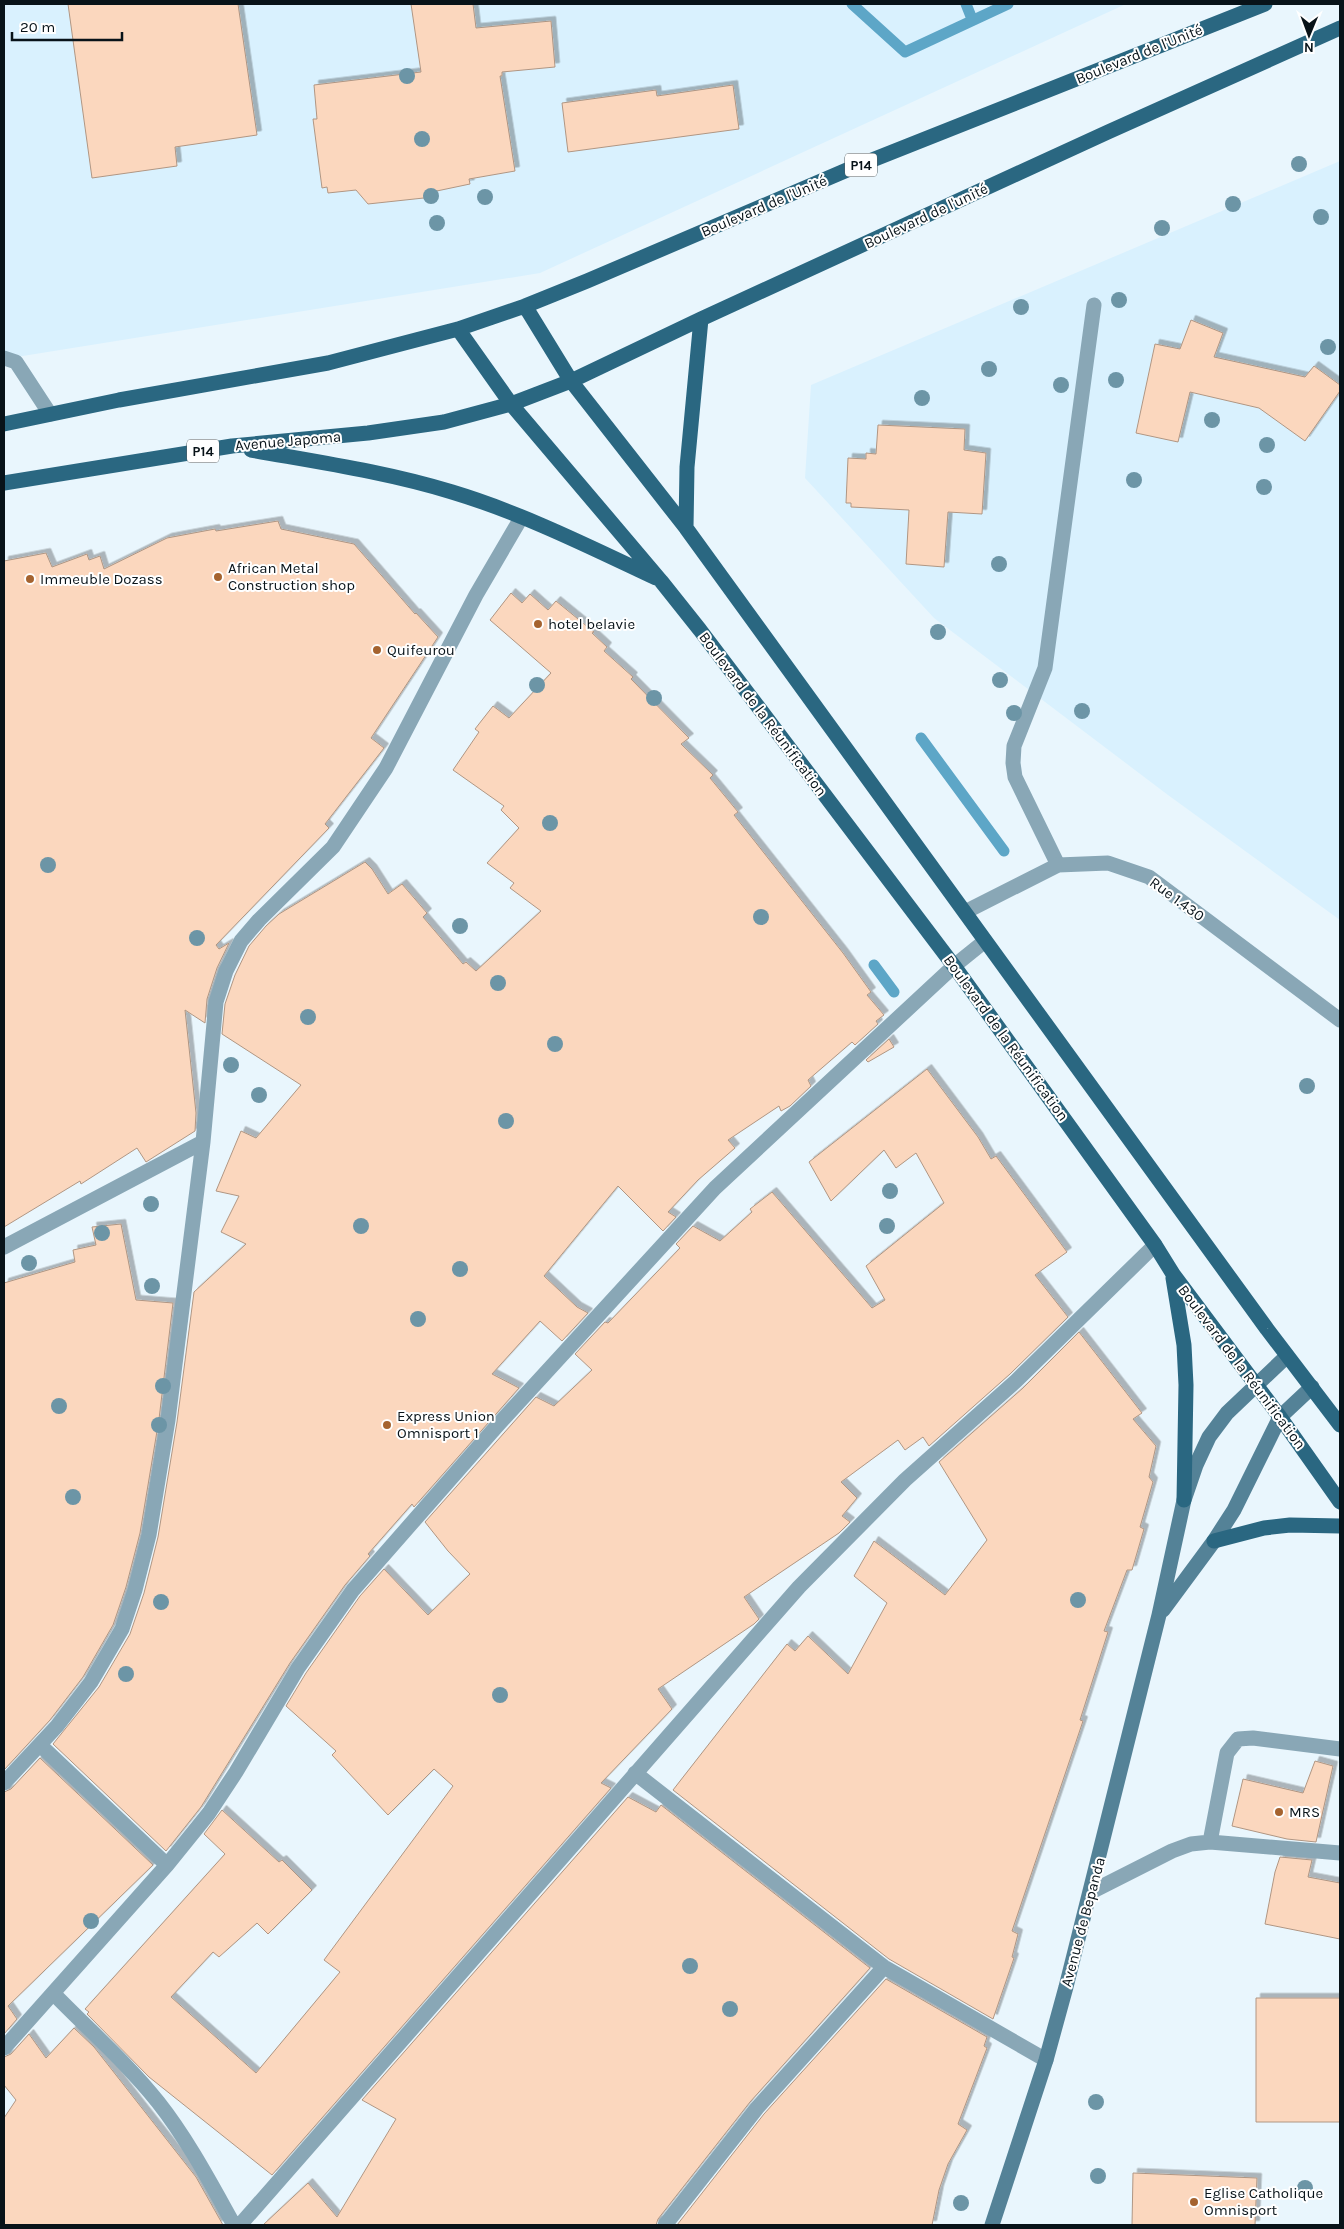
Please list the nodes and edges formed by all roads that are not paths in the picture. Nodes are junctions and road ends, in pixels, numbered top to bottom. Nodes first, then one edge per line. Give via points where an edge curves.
1 (1265, 4) edge
2 (1340, 28) edge
3 (524, 306) junction
4 (1094, 306) dead end
5 (701, 319) junction
6 (458, 330) junction
7 (4, 358) edge
8 (571, 381) junction
9 (511, 404) junction
10 (50, 414) junction
11 (4, 424) edge
12 (232, 446) junction
13 (4, 483) edge
14 (521, 518) junction
15 (686, 528) junction
16 (661, 581) junction
17 (1058, 865) junction
18 (965, 912) junction
19 (985, 941) junction
20 (954, 966) junction
21 (1340, 1020) edge
22 (203, 1142) junction
23 (1155, 1246) junction
24 (4, 1247) edge
25 (1173, 1274) junction
26 (1287, 1356) junction
27 (1255, 1385) junction
28 (1312, 1387) junction
29 (1280, 1417) junction
30 (1340, 1425) edge
31 (1184, 1500) junction
32 (1340, 1502) edge
33 (1340, 1526) edge
34 (1214, 1541) junction
35 (1160, 1616) junction
36 (40, 1745) junction
37 (1340, 1749) edge
38 (635, 1773) junction
39 (4, 1783) edge
40 (1210, 1842) junction
41 (1340, 1853) edge
42 (167, 1865) junction
43 (1091, 1892) junction
44 (884, 1967) junction
45 (52, 1993) junction
46 (4, 2048) edge
47 (1046, 2060) junction
48 (234, 2225) edge
49 (240, 2225) edge
50 (665, 2225) edge
51 (992, 2225) edge

1 - 3 main road, Boulevard de l'Unité / P14 via 847,170
2 - 5 main road, Boulevard de l'unité / P14
3 - 6 main road, Boulevard de l'Unité / P14
3 - 8 main road
4 - 17 street via 1045,668 1014,746 1015,778
5 - 8 main road, Boulevard de l'unité / P14
5 - 15 main road via 687,467
6 - 9 main road, Boulevard de la Réunification
6 - 10 main road, P14 via 328,363
7 - 10 street via 16,362
8 - 9 main road, Boulevard de l'unité / P14
8 - 15 main road
9 - 12 main road, Avenue Japoma / P14 via 444,422
9 - 16 main road, Boulevard de la Réunification
10 - 11 main road, P14
12 - 13 main road, Avenue Japoma / P14
12 - 14 main road via 389,475 453,492
14 - 16 main road
14 - 22 street via 476,595 386,768 333,847 240,941 216,1002
15 - 18 main road
16 - 20 main road, Boulevard de la Réunification
17 - 18 street, Rue 1.430
17 - 21 street, Rue 1.430 via 1108,863 1149,877
18 - 19 main road
19 - 20 street
19 - 26 main road
20 - 23 main road, Boulevard de la Réunification
20 - 42 street via 715,1188 496,1427 353,1590 298,1668 209,1813
22 - 24 street
22 - 36 street via 168,1420 149,1535 135,1590 122,1629 91,1682
23 - 25 main road, Boulevard de la Réunification
23 - 38 street via 1016,1380 905,1480 800,1587
25 - 27 main road, Boulevard de la Réunification
25 - 31 main road via 1184,1345 1186,1385
26 - 27 main road, Avenue de Bepanda
26 - 28 main road
27 - 29 main road, Boulevard de la Réunification
27 - 31 main road, Avenue de Bepanda via 1209,1437
28 - 29 main road
28 - 30 main road
29 - 32 main road, Boulevard de la Réunification
29 - 34 main road, Avenue de Bepanda via 1252,1477
31 - 35 main road, Avenue de Bepanda
33 - 34 main road via 1290,1524
34 - 35 main road, Avenue de Bepanda
35 - 43 main road, Avenue de Bepanda
36 - 39 street
36 - 42 street
37 - 40 street via 1238,1739 1227,1754
38 - 44 street
38 - 49 street
40 - 41 street
40 - 43 street via 1172,1851
42 - 45 street
43 - 47 main road, Avenue de Bepanda
44 - 47 street
44 - 50 street via 757,2108
45 - 46 street
45 - 48 street via 159,2103
47 - 51 main road, Avenue de Bepanda

